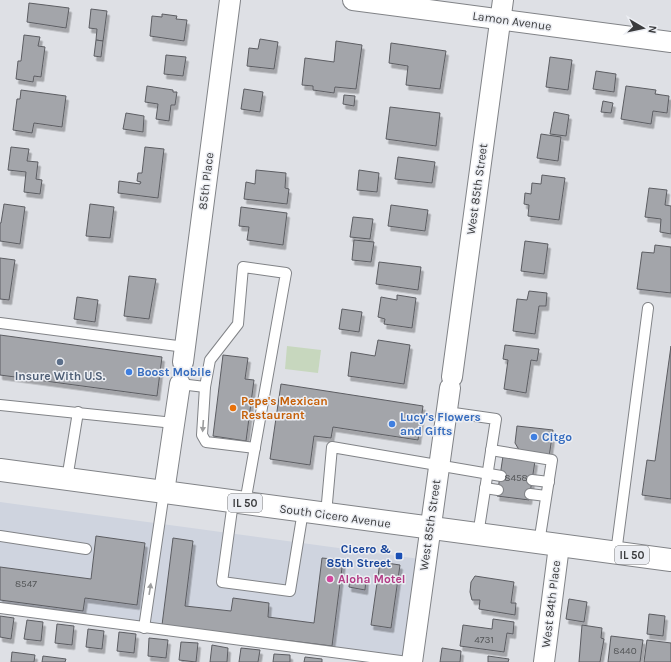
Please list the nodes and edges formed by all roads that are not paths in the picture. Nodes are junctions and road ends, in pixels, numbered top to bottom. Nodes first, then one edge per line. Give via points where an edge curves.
1 (230, 0) edge
2 (353, 0) edge
3 (503, 0) edge
4 (500, 20) junction
5 (671, 42) edge
6 (648, 308) dead end
7 (0, 323) edge
8 (184, 354) joint
9 (180, 384) joint
10 (205, 387) junction
11 (0, 405) edge
12 (78, 412) junction
13 (447, 412) junction
14 (174, 423) junction
15 (255, 448) junction
16 (491, 450) junction
17 (439, 466) junction
18 (0, 470) edge
19 (488, 474) junction
20 (500, 476) dead end
21 (67, 479) junction
22 (532, 480) dead end
23 (549, 482) junction
24 (485, 488) junction
25 (498, 490) dead end
26 (164, 492) junction
27 (530, 494) dead end
28 (546, 496) junction
29 (239, 502) junction
30 (303, 511) junction
31 (326, 514) junction
32 (430, 529) junction
33 (478, 535) junction
34 (0, 536) edge
35 (549, 544) junction
36 (86, 549) dead end
37 (616, 553) junction
38 (671, 560) edge
39 (0, 608) edge
40 (144, 628) junction
41 (408, 662) edge
42 (412, 662) edge
43 (544, 662) edge

1 - 8 street, 85th Place
2 - 4 street, Lamon Avenue
3 - 4 street, West 85th Street
4 - 5 street, Lamon Avenue
4 - 13 street, West 85th Street
6 - 37 lane
7 - 8 lane
9 - 10 lane
9 - 14 street
10 -> 15 lane via 202,435 206,442
10 - 15 lane via 210,360 238,324 243,267 286,273
11 - 12 lane
12 - 14 lane
12 - 21 lane
13 - 16 lane via 496,419
13 - 17 street, West 85th Street
14 - 26 street
15 - 29 lane
16 - 19 lane
16 - 23 lane via 552,460
17 - 19 lane
17 - 31 lane via 332,446
17 - 32 street, West 85th Street
18 - 21 main road, South Cicero Avenue / IL 50
19 - 20 lane
19 - 24 lane
21 - 26 main road, South Cicero Avenue / IL 50
22 - 23 lane
23 - 28 lane
24 - 25 lane
24 - 33 lane
26 - 29 main road, South Cicero Avenue / IL 50
40 -> 26 lane
27 - 28 lane
28 - 35 lane
29 - 30 main road, South Cicero Avenue / IL 50
29 - 30 lane via 222,582 290,591
30 - 31 main road, South Cicero Avenue / IL 50
31 - 32 main road, South Cicero Avenue / IL 50
32 - 33 main road, South Cicero Avenue / IL 50
32 - 42 street, West 85th Street
33 - 35 main road, South Cicero Avenue / IL 50
34 - 36 lane
35 - 37 main road, South Cicero Avenue / IL 50
35 - 43 street, West 84th Place
37 - 38 main road, South Cicero Avenue / IL 50
39 - 40 lane
40 - 41 lane

